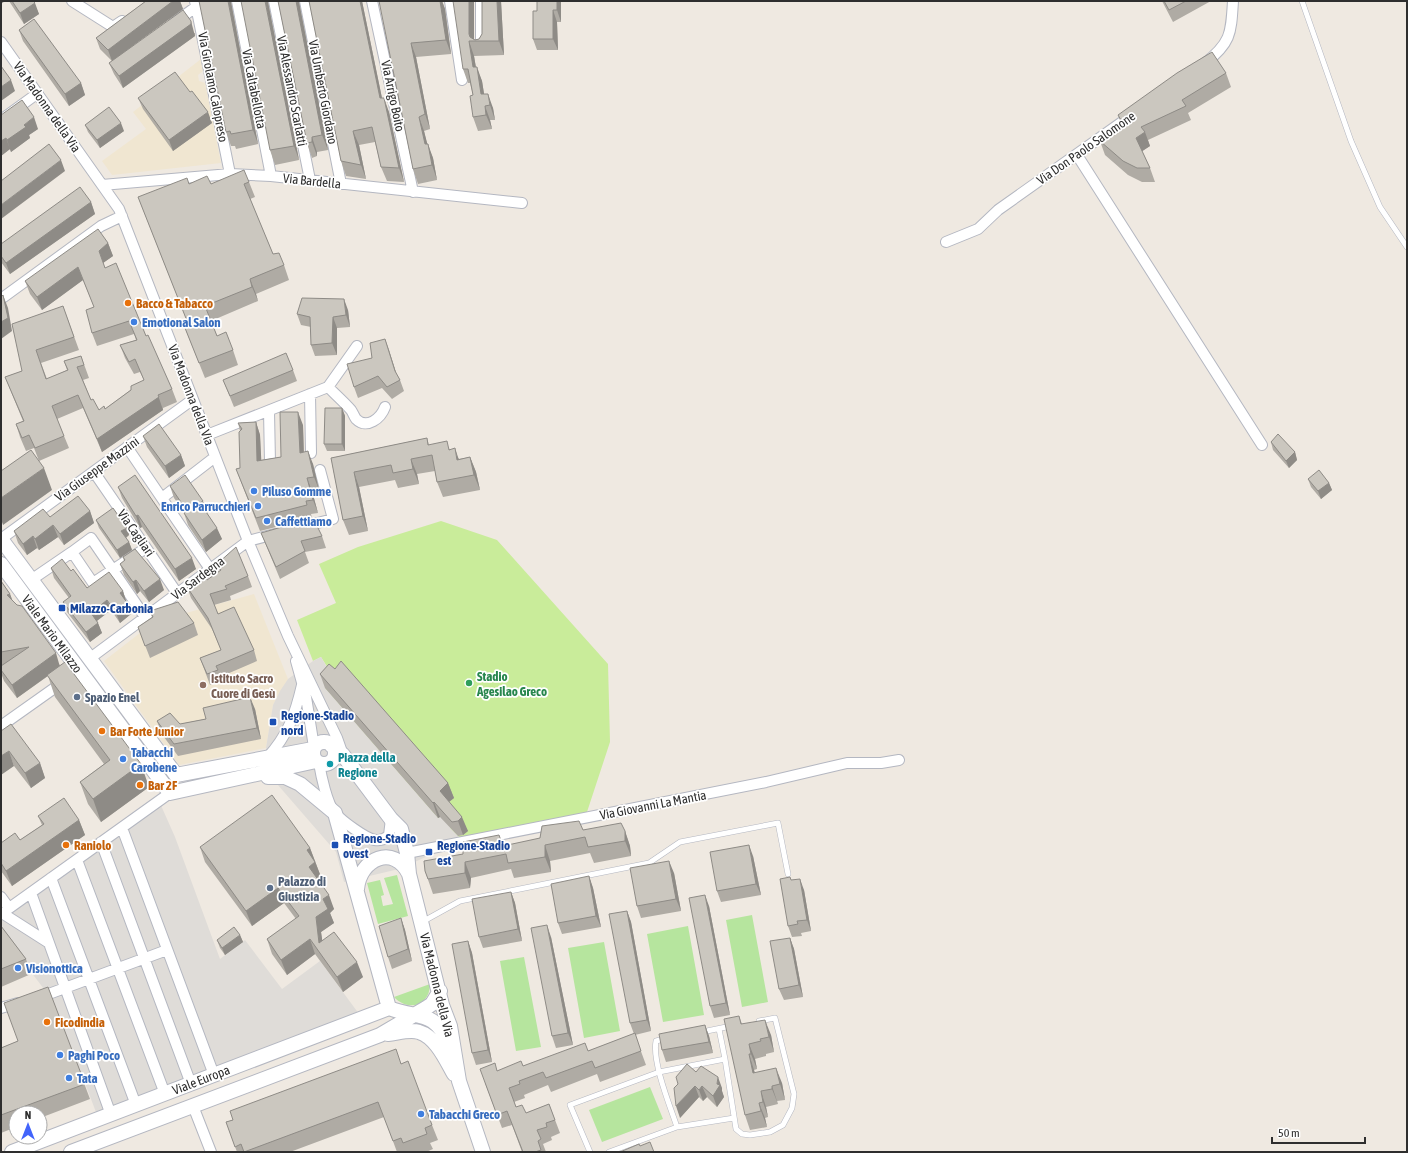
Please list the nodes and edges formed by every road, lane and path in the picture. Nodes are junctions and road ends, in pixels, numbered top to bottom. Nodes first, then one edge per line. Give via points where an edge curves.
1 (72, 1) edge
2 (237, 1) edge
3 (274, 1) edge
4 (304, 1) edge
5 (372, 1) edge
6 (450, 1) edge
7 (481, 1) edge
8 (1233, 1) edge
9 (1302, 1) edge
10 (196, 4) edge
11 (132, 14) edge
12 (166, 29) edge
13 (1, 42) edge
14 (481, 48) edge
15 (1193, 72) edge
16 (462, 80) edge
17 (38, 93) junction
18 (1141, 109) edge
19 (1, 120) edge
20 (1077, 155) junction
21 (230, 174) junction
22 (271, 176) junction
23 (310, 180) junction
24 (341, 184) junction
25 (102, 185) junction
26 (413, 192) junction
27 (522, 203) dead end
28 (122, 216) junction
29 (946, 242) dead end
30 (1407, 247) edge
31 (1, 299) edge
32 (357, 346) dead end
33 (328, 387) junction
34 (310, 394) junction
35 (192, 400) junction
36 (385, 407) dead end
37 (269, 411) junction
38 (207, 435) junction
39 (1262, 445) dead end
40 (127, 447) junction
41 (311, 452) dead end
42 (215, 457) junction
43 (270, 463) edge
44 (320, 470) dead end
45 (94, 472) junction
46 (162, 498) junction
47 (1, 539) edge
48 (248, 541) junction
49 (146, 548) junction
50 (72, 552) junction
51 (1, 564) edge
52 (210, 569) junction
53 (113, 570) junction
54 (31, 580) junction
55 (177, 593) junction
56 (145, 617) junction
57 (288, 636) junction
58 (89, 659) junction
59 (78, 670) junction
60 (302, 683) junction
61 (1, 726) edge
62 (336, 748) junction
63 (316, 755) junction
64 (267, 758) junction
65 (899, 760) dead end
66 (248, 777) junction
67 (170, 793) junction
68 (335, 813) junction
69 (391, 819) junction
70 (122, 828) junction
71 (101, 842) junction
72 (77, 860) junction
73 (408, 864) junction
74 (788, 874) dead end
75 (51, 878) junction
76 (357, 890) junction
77 (31, 893) junction
78 (1, 897) edge
79 (4, 912) edge
80 (422, 922) junction
81 (50, 943) junction
82 (168, 950) junction
83 (145, 959) junction
84 (118, 969) junction
85 (89, 980) junction
86 (66, 988) junction
87 (440, 991) junction
88 (1, 1008) edge
89 (389, 1008) junction
90 (418, 1014) junction
91 (754, 1022) edge
92 (740, 1024) edge
93 (719, 1029) junction
94 (698, 1033) edge
95 (380, 1035) junction
96 (670, 1038) edge
97 (453, 1050) junction
98 (724, 1059) junction
99 (659, 1072) junction
100 (214, 1075) junction
101 (458, 1081) junction
102 (191, 1084) junction
103 (164, 1094) junction
104 (136, 1105) junction
105 (193, 1106) junction
106 (111, 1115) junction
107 (734, 1118) junction
108 (677, 1127) junction
109 (12, 1152) edge
110 (70, 1152) edge
111 (211, 1152) edge
112 (482, 1152) edge
113 (590, 1152) edge
114 (609, 1152) edge

1 - 11 street via 113,27
2 - 22 street, Via Caltabellotta
3 - 23 street, Via Alessandro Scarlatti
4 - 24 street, Via Umberto Giordano
5 - 26 street, Via Arrigo Boito
6 - 16 street
7 - 14 street
8 - 15 street via 1231,29 1227,41 1218,53
9 - 30 lane via 1351,141 1380,207
10 - 12 street
10 - 21 street, Via Girolamo Calopreso
13 - 17 street, Via Madonna della Via
17 - 19 street
17 - 25 street, Via Madonna della Via
18 - 20 street, Via Don Paolo Salomone
20 - 29 street, Via Don Paolo Salomone via 998,210 978,229
20 - 39 street
21 - 22 street, Via Bardella
21 - 25 street, Via Bardella
22 - 23 street, Via Bardella
23 - 24 street, Via Bardella
24 - 26 street, Via Bardella
25 - 28 street, Via Madonna della Via
26 - 27 street, Via Bardella
28 - 31 street via 101,226
28 - 35 street, Via Madonna della Via
32 - 33 street
33 - 34 street
33 - 36 street via 352,411 357,420 367,424 382,415
34 - 37 street
34 - 41 street
35 - 38 street, Via Madonna della Via
35 - 40 street, Via Giuseppe Mazzini
37 - 38 street
37 - 43 street
38 - 42 street, Via Madonna della Via
40 - 45 street, Via Giuseppe Mazzini
40 - 46 street
42 - 46 street
42 - 48 street, Via Madonna della Via
44 - 48 street via 333,519
45 - 47 street, Via Giuseppe Mazzini
45 - 49 street, Via Cagliari
46 - 52 street
47 - 54 street, Viale Mario Milazzo
48 - 52 street, Via Sardegna
48 - 57 street, Via Madonna della Via
49 - 53 street
49 - 55 street, Via Cagliari
50 - 53 street via 93,583
50 - 53 street via 92,538
50 - 54 street
51 - 59 street, Viale Mario Milazzo
52 - 55 street, Via Sardegna
53 - 56 street
54 - 58 street, Viale Mario Milazzo
55 - 56 street, Via Sardegna
56 - 58 street, Via Sardegna
57 - 60 street
57 - 62 street
58 - 64 street, Viale Mario Milazzo via 176,775
59 - 61 street
59 - 67 street, Viale Mario Milazzo
60 - 63 street
60 - 64 street via 298,704 287,733
62 - 63 street via 322,742
62 - 63 street via 329,762
62 - 69 street, Via Madonna della Via
63 - 64 street
63 - 66 street
63 - 68 street via 323,785
65 - 73 street, Via Giovanni La Mantia via 847,763
66 - 67 street
66 - 68 street via 285,777 300,784
67 - 70 street
68 - 69 street via 367,837 376,840 389,835
68 - 76 street
69 - 73 street, Via Madonna della Via via 401,830
70 - 71 street
70 - 82 street
71 - 72 street
71 - 83 street
72 - 75 street
72 - 84 street
73 - 76 street via 405,866 398,861 384,858 375,860 362,870
73 - 80 street, Via Madonna della Via
74 - 80 lane via 778,823 680,842 649,864 460,901
75 - 77 street
75 - 85 street
76 - 89 street
77 - 79 street
77 - 81 street
78 - 79 street
79 - 81 street
80 - 87 street, Via Madonna della Via
81 - 86 street
82 - 83 street
82 - 100 street
83 - 84 street
83 - 102 street
84 - 85 street
84 - 103 street
85 - 86 street
85 - 104 street
86 - 88 street
86 - 106 street
87 - 90 street via 432,1004
87 - 97 street, Via Madonna della Via via 450,1026
89 - 90 street via 398,1012
89 - 100 street, Viale Europa
90 - 95 street
90 - 97 street via 435,1021
91 - 107 lane via 775,1018 794,1094 792,1108 783,1125 770,1132 742,1134 736,1129
92 - 93 lane
93 - 94 lane
93 - 98 lane
95 - 101 street via 407,1031 419,1032 429,1037
95 - 105 street, Viale Europa
96 - 99 lane via 656,1040 654,1047
97 - 101 street, Via Madonna della Via
98 - 99 lane
98 - 107 lane
99 - 108 lane
99 - 113 lane via 570,1105
100 - 102 street, Viale Europa
101 - 112 street, Via Madonna della Via
102 - 103 street, Viale Europa
103 - 104 street, Viale Europa
104 - 106 street, Viale Europa
105 - 110 street, Viale Europa
105 - 111 street
106 - 109 street, Viale Europa
107 - 108 lane
108 - 114 lane

